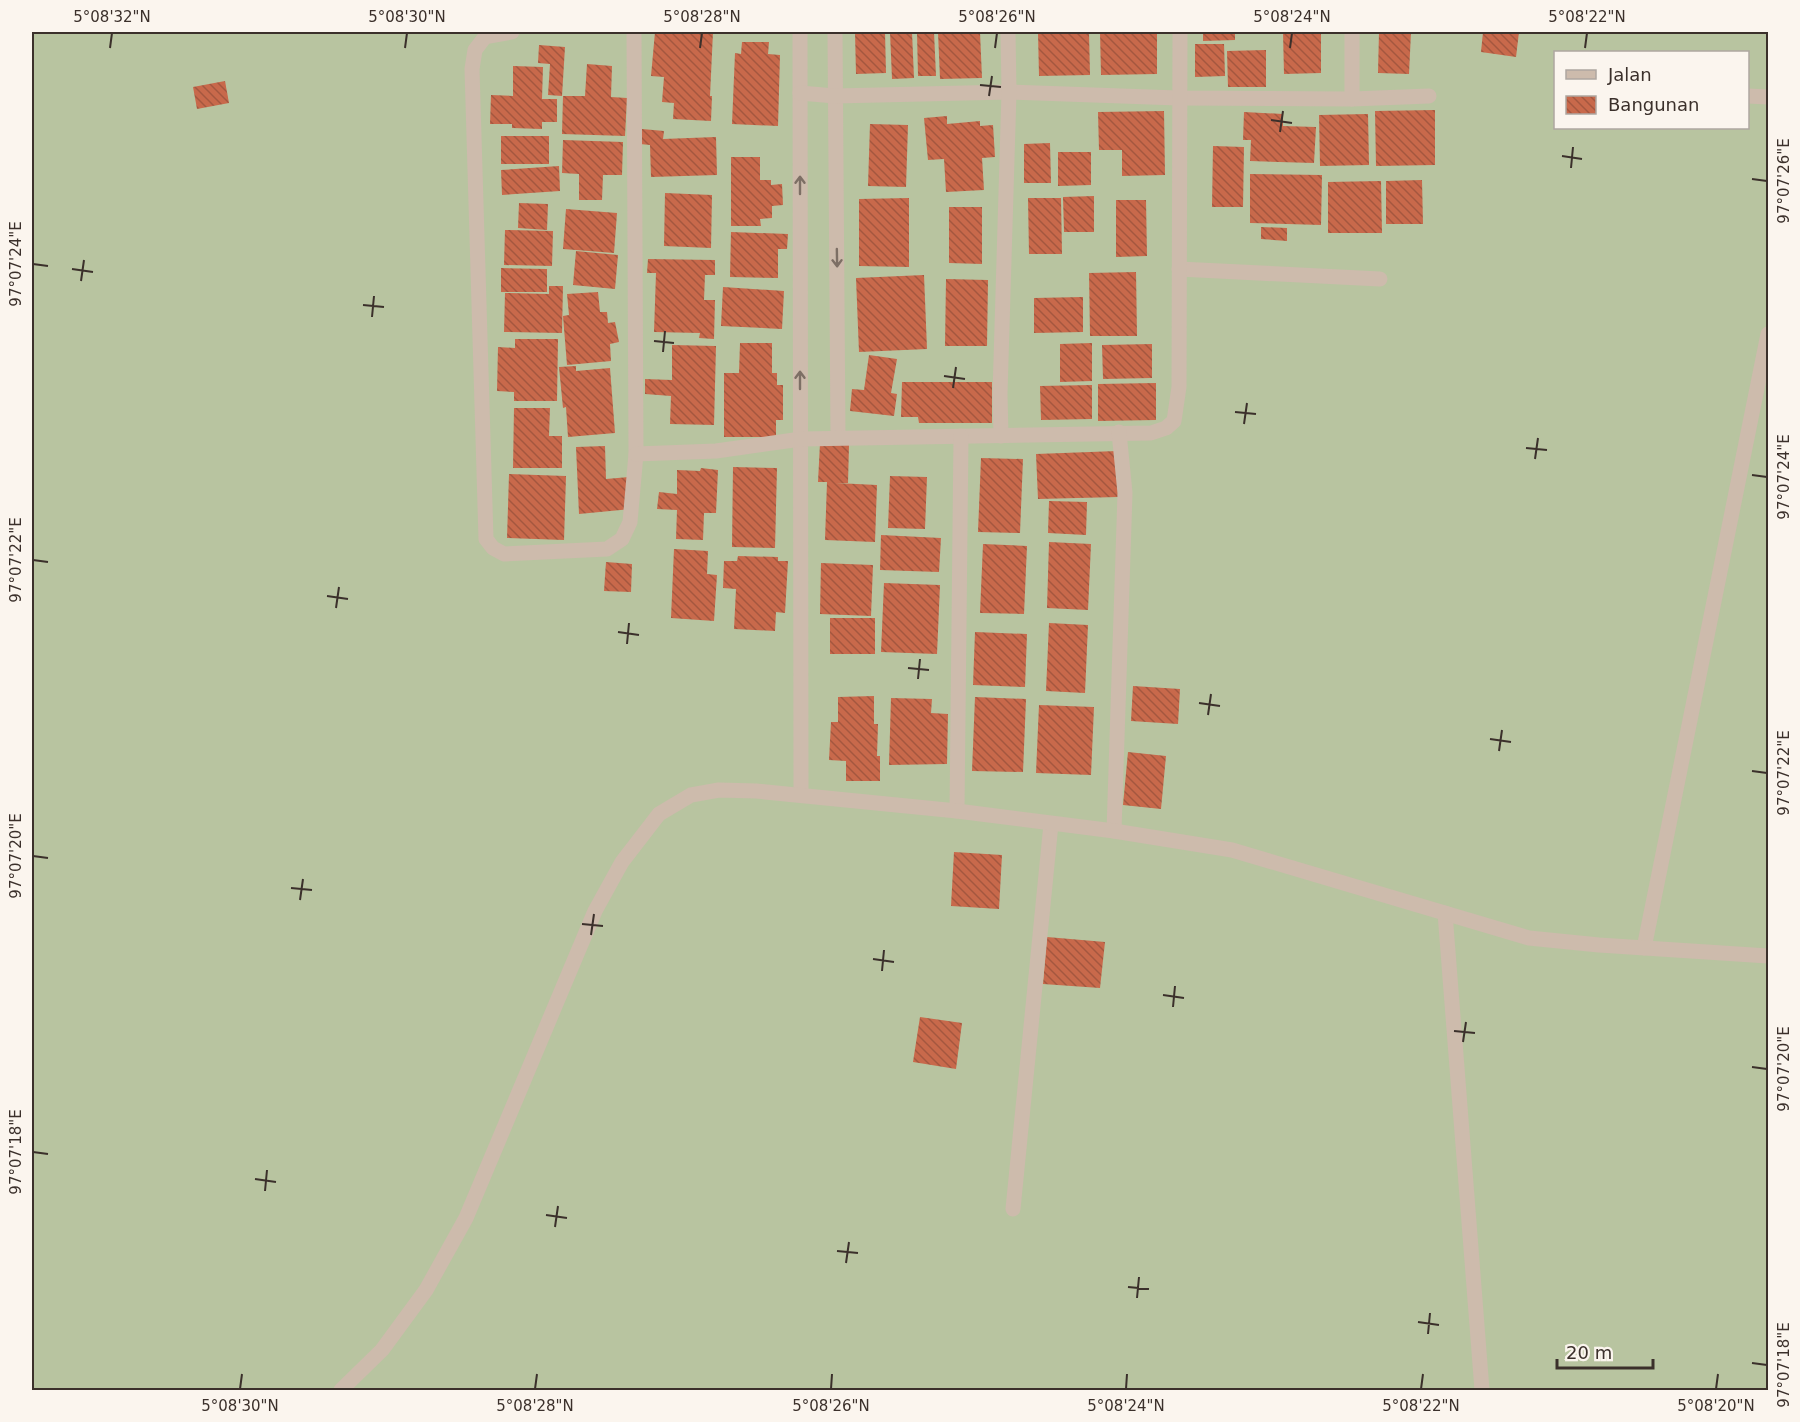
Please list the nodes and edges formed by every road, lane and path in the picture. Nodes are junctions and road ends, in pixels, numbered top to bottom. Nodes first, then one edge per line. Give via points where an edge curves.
1 (512, 32) edge
2 (634, 32) edge
3 (800, 32) edge
4 (835, 32) edge
5 (1008, 32) edge
6 (1180, 32) edge
7 (1352, 32) edge
8 (1009, 92) junction
9 (800, 93) junction
10 (835, 96) junction
11 (1429, 96) dead end
12 (1749, 96) edge
13 (1768, 97) edge
14 (1179, 98) junction
15 (1352, 99) junction
16 (1179, 269) junction
17 (1380, 279) dead end
18 (1768, 334) edge
19 (1119, 432) junction
20 (961, 436) junction
21 (1001, 436) junction
22 (838, 437) junction
23 (801, 439) junction
24 (636, 454) junction
25 (801, 795) junction
26 (957, 811) junction
27 (1051, 824) junction
28 (1114, 831) junction
29 (1446, 913) junction
30 (1644, 948) junction
31 (1768, 956) edge
32 (1013, 1209) dead end
33 (341, 1390) edge
34 (1482, 1390) edge

1 - 24 street via 485,37 475,50 472,69 486,539 504,554 607,549 622,539 630,522
2 - 24 street
3 - 9 street
4 - 10 street
5 - 8 street
6 - 14 street
7 - 15 street
8 - 10 street
8 - 14 street
8 - 21 street
9 - 10 street
23 -> 9 street
10 -> 22 street
11 - 15 street
12 - 13 street
14 - 15 street
14 - 16 street
16 - 17 street
16 - 19 street via 1179,387 1174,421 1151,433
18 - 30 street
19 - 21 street
19 - 28 street via 1125,493
20 - 21 street
20 - 22 street
20 - 26 street
22 - 23 street
23 - 24 street via 716,451
23 - 25 street
25 - 26 street
25 - 33 street via 756,790 691,795 659,814 622,861 595,911 466,1218 420,1299 382,1350
26 - 27 street
27 - 28 street
27 - 32 street
28 - 29 street via 1232,850
29 - 30 street via 1528,938
29 - 34 street
30 - 31 street

